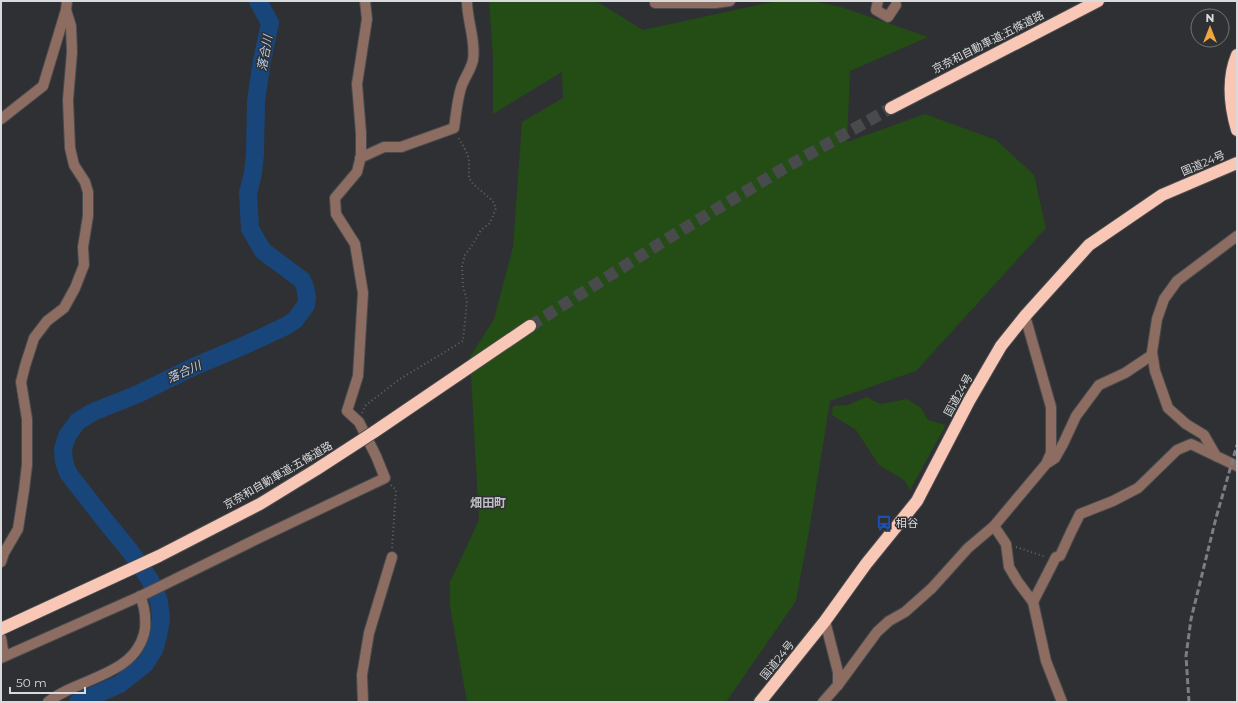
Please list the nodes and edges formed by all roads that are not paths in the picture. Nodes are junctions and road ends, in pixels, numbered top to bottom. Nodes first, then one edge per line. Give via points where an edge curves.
1 (365, 1) edge
2 (467, 1) edge
3 (730, 1) edge
4 (878, 1) edge
5 (1098, 1) edge
6 (655, 3) dead end
7 (896, 5) dead end
8 (66, 6) edge
9 (1237, 55) edge
10 (891, 108) tunnel mouth
11 (1, 119) edge
12 (1237, 130) edge
13 (360, 158) junction
14 (1237, 163) edge
15 (1237, 236) edge
16 (1025, 316) junction
17 (530, 326) tunnel mouth
18 (1152, 355) junction
19 (1216, 456) junction
20 (1046, 464) junction
21 (1237, 466) edge
22 (994, 526) junction
23 (392, 557) road end
24 (1, 562) edge
25 (142, 595) junction
26 (1033, 602) junction
27 (825, 621) junction
28 (1, 628) edge
29 (1, 638) edge
30 (3, 657) edge
31 (838, 685) junction
32 (48, 702) edge
33 (363, 702) edge
34 (760, 702) edge
35 (823, 702) edge
36 (1062, 702) edge

1 - 13 street via 367,19 357,84 361,133
2 - 13 street via 474,44 473,59 470,72 461,87 454,128 401,147 384,146
3 - 6 street
4 - 7 street via 876,10 888,17
5 - 10 highway, 京奈和自動車道;五條道路
8 - 11 street via 43,86
8 - 24 street via 71,26 72,52 68,100 70,148 74,166 85,182 88,192 84,265 64,308 47,321 34,338 25,366 21,382 27,419 25,484 18,530
9 - 12 highway via 1230,90
13 - 25 street via 357,172 335,198 336,214 355,244 363,294 358,376 347,412 359,422 385,478
14 - 16 highway, 国道24号 via 1162,195 1089,245
15 - 18 street via 1177,281 1164,299 1157,319
16 - 20 street via 1051,407 1051,453
16 - 27 highway, 国道24号 via 1001,346 917,500
17 - 28 highway, 京奈和自動車道;五條道路, bridge via 374,432 260,504 159,556
18 - 19 street via 1168,408 1204,435
18 - 20 street via 1125,373 1099,385 1076,416 1055,458
19 - 21 street
19 - 26 street via 1191,444 1177,450 1138,488 1080,514 1060,556 1056,557
20 - 22 street
22 - 26 street via 1006,544 1009,568
22 - 31 street via 968,548 932,588 905,612 876,632
23 - 33 street via 368,633 362,676
25 - 30 street
25 - 32 street via 146,620 143,638 134,655 122,665 71,688
26 - 36 street via 1046,661
27 - 31 street via 838,672
27 - 34 highway, 国道24号
29 - 30 street
31 - 35 street

